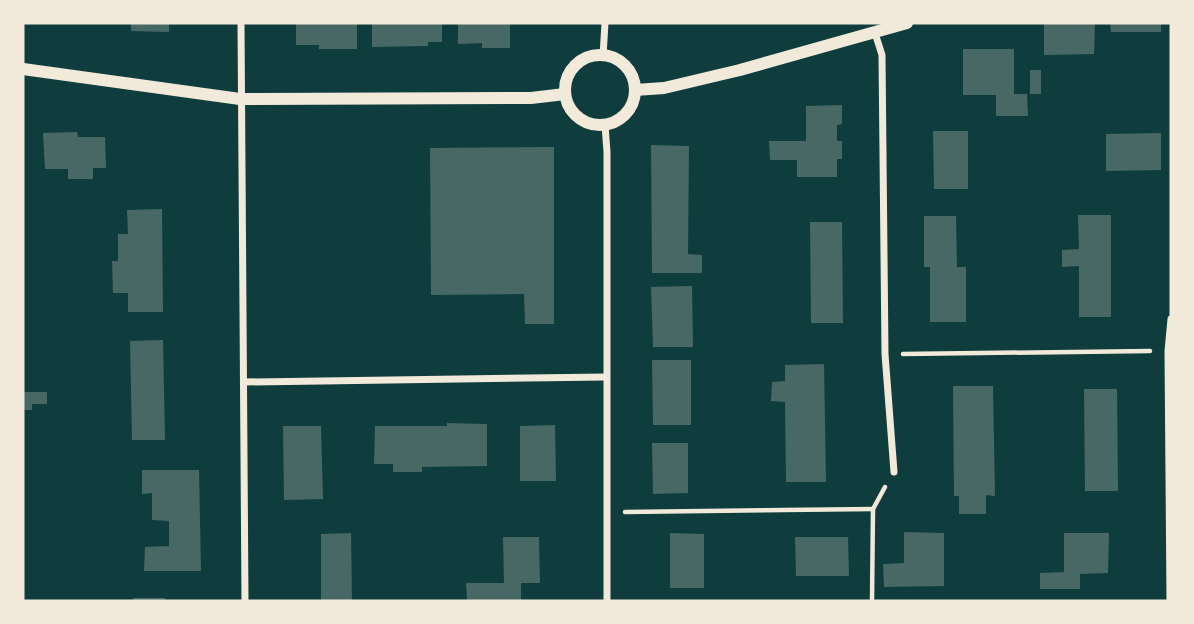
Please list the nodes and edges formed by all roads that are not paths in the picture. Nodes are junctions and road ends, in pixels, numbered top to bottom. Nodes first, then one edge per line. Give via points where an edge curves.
1 (241, 23) edge
2 (606, 23) edge
3 (907, 23) edge
4 (875, 33) junction
5 (603, 56) junction
6 (23, 69) edge
7 (635, 90) junction
8 (565, 94) junction
9 (240, 99) junction
10 (605, 125) junction
11 (1171, 319) edge
12 (606, 377) junction
13 (245, 382) junction
14 (894, 472) road end
15 (245, 601) edge
16 (607, 601) edge
17 (1170, 601) edge

1 - 9 street
2 - 5 street
3 - 4 street
4 - 7 street via 702,79
4 - 14 street via 882,55 885,354
5 - 7 street via 622,63
5 - 8 street via 575,66
6 - 9 street
7 - 10 street via 623,117
8 - 9 street
8 - 10 street via 575,114 594,125
9 - 13 street
10 - 12 street
11 - 17 street
12 - 13 street
12 - 16 street
13 - 15 street

